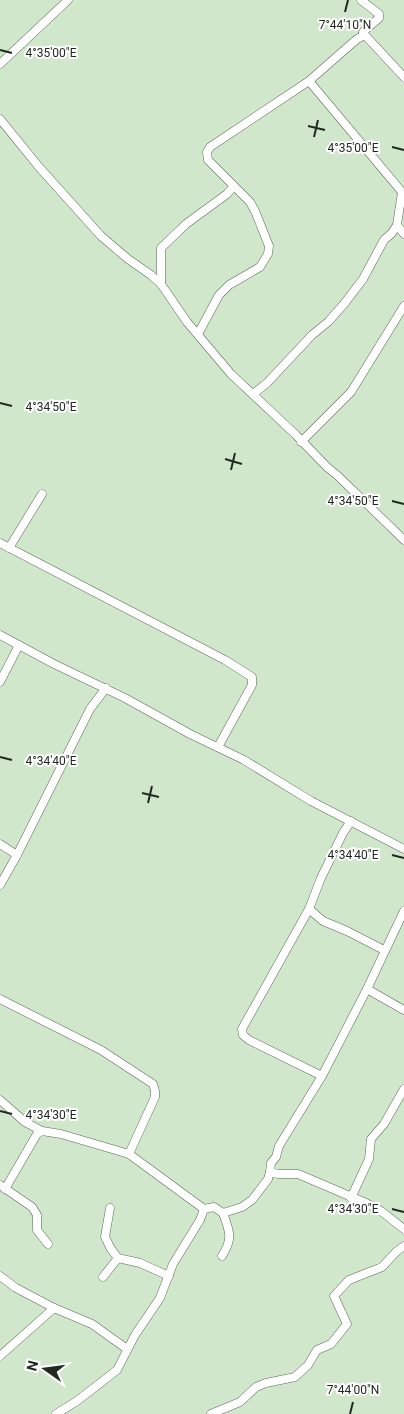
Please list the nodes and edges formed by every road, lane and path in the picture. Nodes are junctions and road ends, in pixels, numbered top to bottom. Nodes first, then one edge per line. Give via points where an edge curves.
1 (68, 0) edge
2 (361, 0) edge
3 (363, 33) junction
4 (0, 64) edge
5 (404, 77) edge
6 (309, 81) junction
7 (0, 119) edge
8 (234, 186) junction
9 (397, 225) junction
10 (404, 234) edge
11 (160, 284) junction
12 (404, 308) edge
13 (198, 334) junction
14 (253, 394) junction
15 (301, 442) junction
16 (42, 494) dead end
17 (404, 540) edge
18 (0, 543) edge
19 (9, 548) junction
20 (0, 635) edge
21 (19, 645) junction
22 (0, 682) edge
23 (106, 688) junction
24 (218, 747) junction
25 (351, 821) junction
26 (0, 844) edge
27 (404, 849) edge
28 (17, 855) junction
29 (0, 885) edge
30 (309, 909) junction
31 (403, 916) edge
32 (384, 950) junction
33 (367, 988) junction
34 (0, 1000) edge
35 (404, 1010) edge
36 (322, 1076) junction
37 (404, 1089) edge
38 (0, 1100) edge
39 (42, 1131) junction
40 (130, 1154) junction
41 (270, 1172) junction
42 (3, 1187) edge
43 (351, 1198) junction
44 (110, 1208) dead end
45 (204, 1209) junction
46 (223, 1213) junction
47 (404, 1229) edge
48 (48, 1244) dead end
49 (404, 1246) edge
50 (222, 1256) dead end
51 (118, 1258) junction
52 (0, 1276) edge
53 (169, 1276) junction
54 (103, 1277) dead end
55 (54, 1308) junction
56 (127, 1349) junction
57 (0, 1356) edge
58 (56, 1414) edge
59 (211, 1414) edge

1 - 4 street
2 - 3 street via 380,14
3 - 5 street
3 - 6 street
6 - 8 street via 210,147 208,160
6 - 9 street via 402,192
7 - 11 street via 101,236
8 - 11 street via 160,248
8 - 13 street via 255,210 269,246 268,254 260,267 229,285 219,295
9 - 10 street
9 - 14 street via 384,240 364,279 344,304
11 - 13 street
12 - 15 street via 351,392
13 - 14 street via 231,374
14 - 15 street
15 - 17 street
16 - 19 street
18 - 19 street
19 - 24 street via 252,677 252,685
20 - 21 street
21 - 22 street
21 - 23 street
23 - 24 street
23 - 28 street via 90,709
24 - 25 street
25 - 27 street
25 - 30 street
26 - 28 street
28 - 29 street
30 - 32 street via 323,921
30 - 36 street via 242,1032 249,1040
31 - 32 street
32 - 33 street
33 - 35 street
33 - 36 street
34 - 40 street via 101,1050 153,1084 155,1097
36 - 41 street via 279,1146
37 - 43 street via 371,1140 369,1160
38 - 39 street via 24,1122
39 - 40 street
39 - 42 street
40 - 45 street
41 - 43 street via 298,1174
41 - 46 street via 252,1200
42 - 48 street via 32,1206 37,1215 37,1230
43 - 47 street via 381,1211
44 - 51 street via 105,1237
45 - 46 street via 214,1207
45 - 53 street
46 - 50 street via 230,1244
49 - 59 street via 382,1267 349,1280 334,1296 347,1324 330,1344 316,1350 308,1365 295,1377 256,1387 240,1402
51 - 53 street via 140,1263
51 - 54 street
52 - 55 street
53 - 56 street via 160,1298
55 - 56 street via 92,1324
55 - 57 street
56 - 58 street via 114,1374

